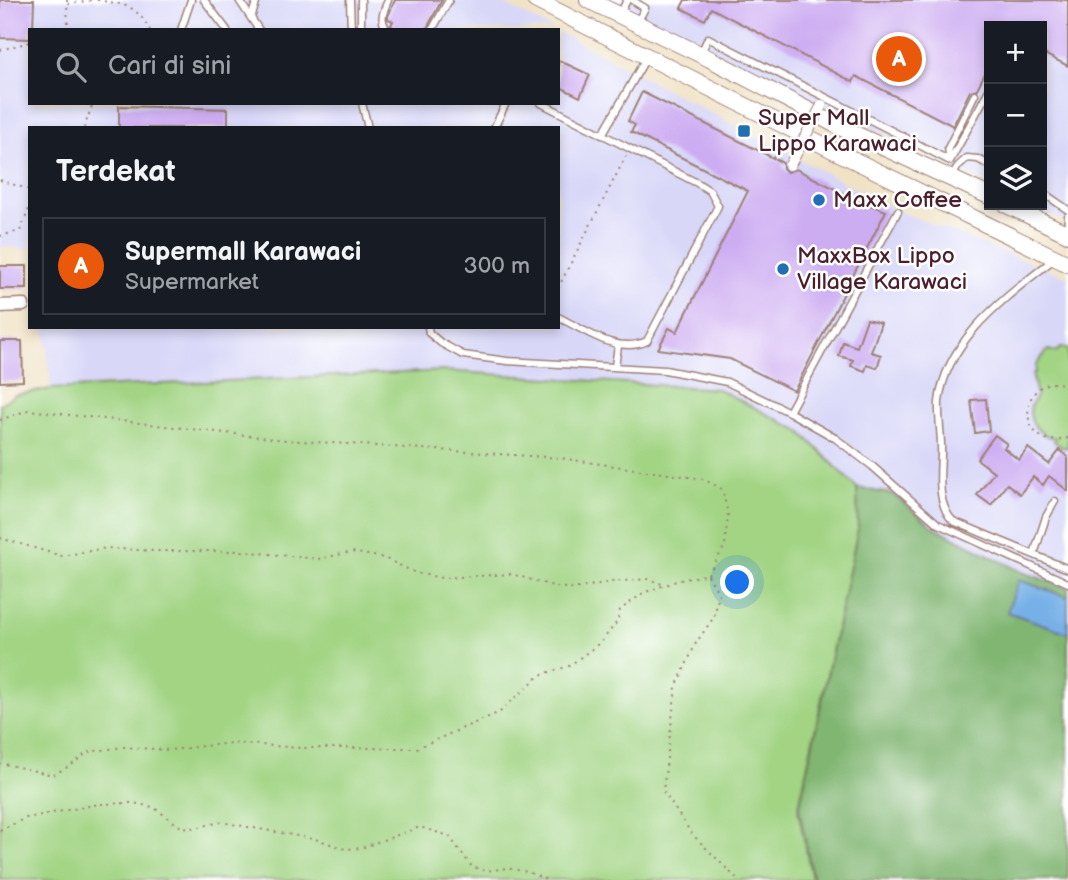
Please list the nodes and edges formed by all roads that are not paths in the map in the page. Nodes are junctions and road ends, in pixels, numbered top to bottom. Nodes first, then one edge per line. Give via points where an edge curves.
1 (191, 0) edge
2 (204, 0) edge
3 (239, 0) edge
4 (257, 0) edge
5 (349, 0) edge
6 (361, 0) edge
7 (388, 0) edge
8 (449, 0) edge
9 (535, 0) edge
10 (588, 0) edge
11 (630, 10) edge
12 (557, 11) junction
13 (251, 18) junction
14 (182, 28) edge
15 (226, 28) edge
16 (258, 28) edge
17 (351, 28) edge
18 (361, 28) edge
19 (386, 28) edge
20 (433, 28) edge
21 (647, 56) junction
22 (975, 94) dead end
23 (984, 100) edge
24 (362, 105) edge
25 (505, 105) edge
26 (545, 105) edge
27 (822, 105) dead end
28 (368, 126) edge
29 (495, 126) edge
30 (844, 129) junction
31 (602, 135) junction
32 (900, 135) junction
33 (908, 158) junction
34 (984, 162) edge
35 (790, 165) road end
36 (871, 168) junction
37 (949, 171) junction
38 (984, 193) edge
39 (1047, 195) edge
40 (1018, 210) edge
41 (1068, 210) edge
42 (898, 211) dead end
43 (1068, 216) edge
44 (1068, 233) edge
45 (1061, 261) edge
46 (23, 305) dead end
47 (0, 306) edge
48 (560, 318) edge
49 (428, 329) edge
50 (618, 346) junction
51 (615, 366) junction
52 (789, 412) junction
53 (1055, 501) dead end
54 (1034, 554) junction
55 (1068, 569) edge
56 (1068, 583) edge

1 - 14 lane
2 - 15 lane
3 - 13 lane
4 - 13 lane
5 - 17 lane
6 - 18 lane
7 - 19 lane via 382,16
8 - 20 lane
9 - 12 street
10 - 11 street
11 - 12 street
11 - 30 street
11 - 32 lane via 645,8 639,19 702,51 708,38
12 - 21 street
13 - 16 lane
21 - 31 lane
21 - 36 street
22 - 37 lane via 948,148
23 - 37 lane
24 - 28 lane
25 - 29 lane
26 - 31 lane
27 - 35 street, bridge
30 - 33 street
30 - 36 street
31 - 50 lane via 710,191 718,206 647,341 634,347
32 - 33 lane
32 - 37 lane
33 - 37 street
34 - 37 lane via 967,158
36 - 45 street
37 - 38 street
39 - 41 lane
40 - 44 street
42 - 52 lane
43 - 44 lane
45 - 54 lane via 1005,299 965,340 949,366 939,401 946,514
46 - 47 street
48 - 50 lane
49 - 51 lane via 441,343 463,355
50 - 51 lane
51 - 52 lane via 727,382
52 - 56 lane via 835,438 937,524
53 - 54 lane
54 - 55 lane

